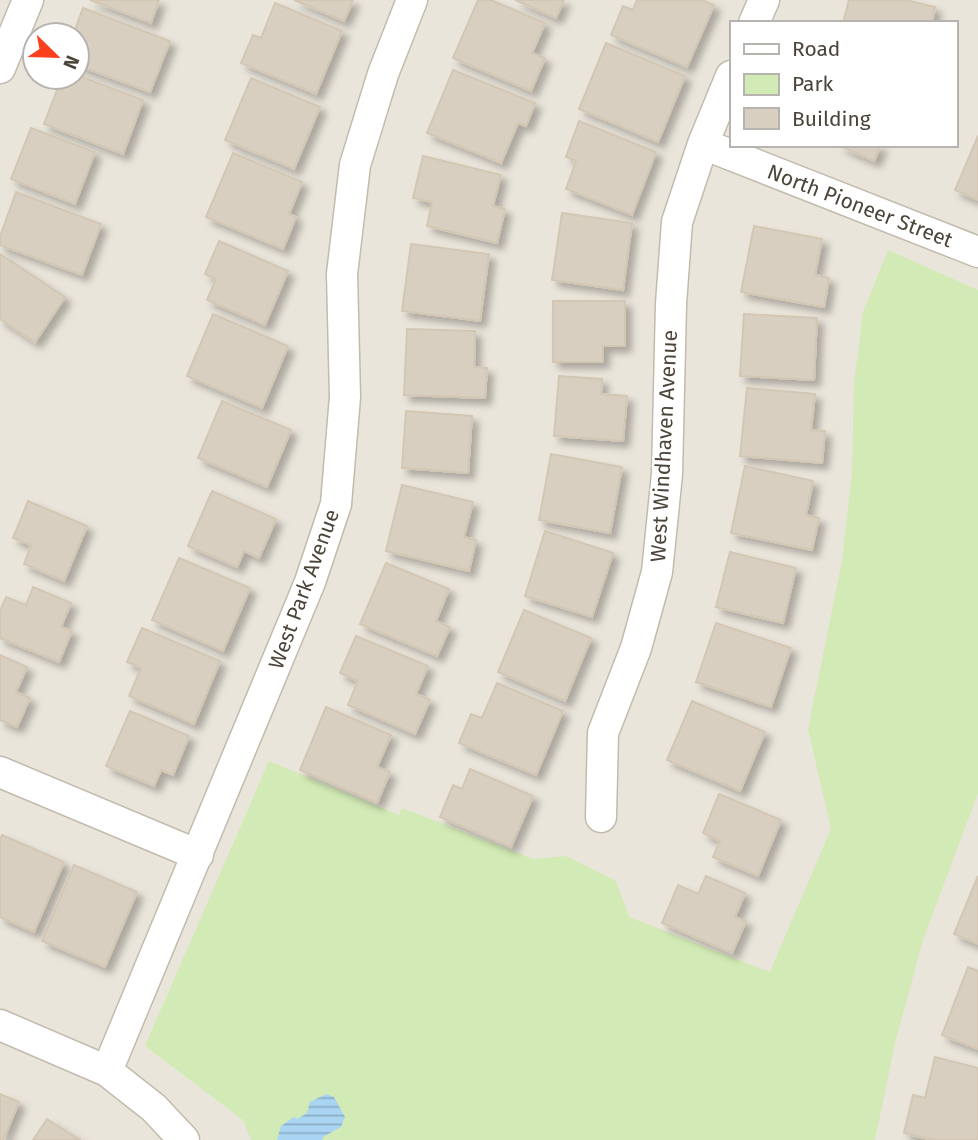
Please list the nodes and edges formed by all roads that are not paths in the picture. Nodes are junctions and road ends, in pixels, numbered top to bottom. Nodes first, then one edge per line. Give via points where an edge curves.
1 (28, 0) edge
2 (412, 0) edge
3 (764, 0) edge
4 (755, 21) edge
5 (0, 68) edge
6 (730, 78) edge
7 (702, 144) junction
8 (978, 252) edge
9 (0, 772) edge
10 (601, 817) dead end
11 (198, 856) junction
12 (0, 1025) edge
13 (107, 1071) junction
14 (184, 1140) edge

1 - 5 street
2 - 11 street, West Park Avenue via 355,165 342,274 345,397 336,504 310,582
3 - 4 street
6 - 7 street, West Windhaven Avenue
7 - 8 street, North Pioneer Street
7 - 10 street, West Windhaven Avenue via 677,222 667,474 657,572 636,648 603,733
9 - 11 street
11 - 13 street, West Park Avenue
12 - 13 street
13 - 14 street via 154,1108

